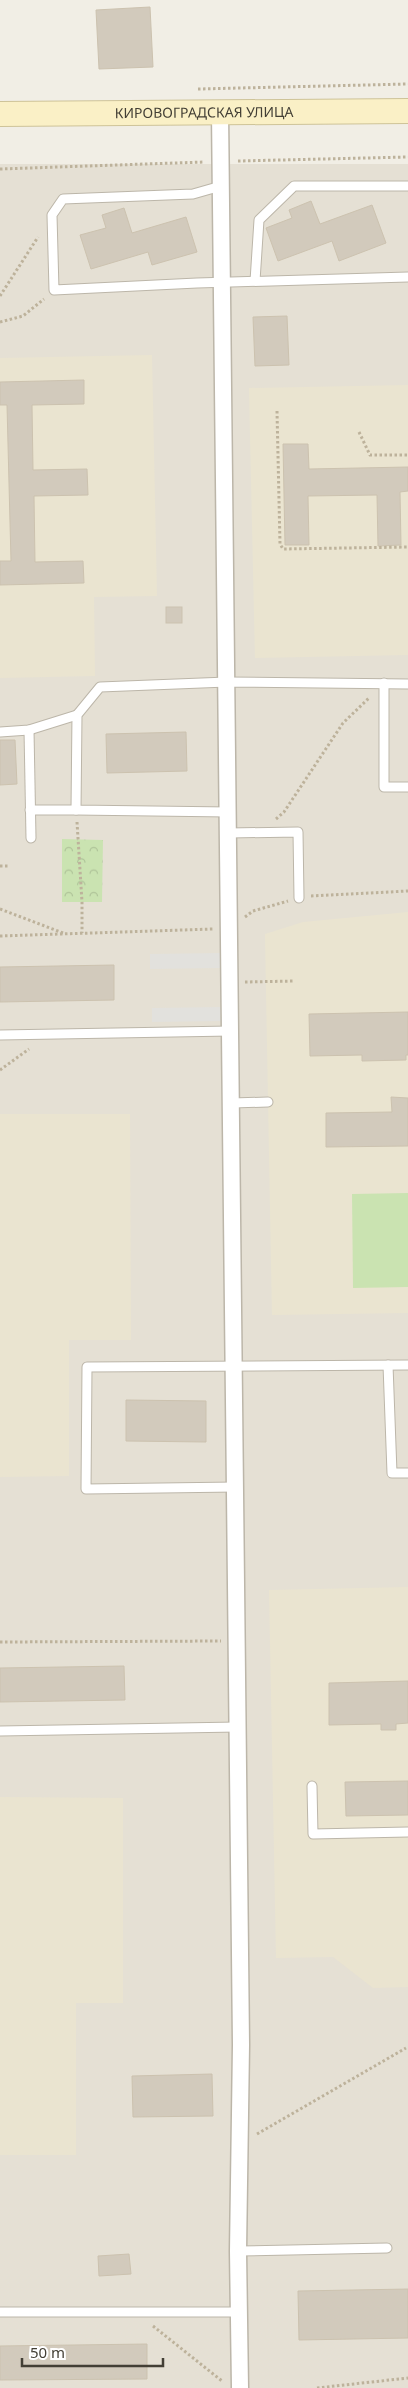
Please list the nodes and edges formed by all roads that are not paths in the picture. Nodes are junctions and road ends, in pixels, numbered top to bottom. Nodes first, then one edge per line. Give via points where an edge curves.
1 (408, 111) edge
2 (220, 112) junction
3 (0, 114) edge
4 (221, 186) junction
5 (408, 186) edge
6 (408, 277) edge
7 (255, 282) junction
8 (222, 283) junction
9 (227, 682) junction
10 (384, 683) junction
11 (408, 684) edge
12 (77, 715) junction
13 (29, 730) junction
14 (0, 732) edge
15 (408, 787) edge
16 (30, 810) junction
17 (76, 810) junction
18 (228, 812) junction
19 (229, 833) junction
20 (31, 838) dead end
21 (299, 898) road end
22 (231, 1031) junction
23 (0, 1035) edge
24 (232, 1102) junction
25 (268, 1102) dead end
26 (388, 1365) junction
27 (408, 1365) edge
28 (234, 1366) junction
29 (408, 1473) edge
30 (236, 1487) junction
31 (238, 1727) junction
32 (0, 1731) edge
33 (312, 1786) dead end
34 (408, 1832) edge
35 (387, 2248) dead end
36 (238, 2251) junction
37 (0, 2312) edge
38 (241, 2312) junction
39 (240, 2388) edge

1 - 2 street, КИРОВОГРАДСКАЯ УЛИЦА
2 - 3 street, КИРОВОГРАДСКАЯ УЛИЦА
2 - 4 street
4 - 8 street
4 - 8 lane via 193,194 63,199 52,215 54,290
5 - 7 lane via 294,186 259,220
6 - 7 lane
7 - 8 lane
8 - 9 street
9 - 10 lane
9 - 12 lane via 100,687
9 - 18 street
10 - 11 lane
10 - 15 lane via 384,787
12 - 13 lane
12 - 17 lane
13 - 14 lane
13 - 16 lane
16 - 17 lane
16 - 20 lane
17 - 18 lane
18 - 19 street
19 - 21 lane via 298,832
19 - 22 street
22 - 23 lane
22 - 24 street
24 - 25 lane
24 - 28 street
26 - 27 lane
26 - 28 lane
26 - 29 lane via 392,1473
28 - 30 street
28 - 30 lane via 87,1367 86,1489
30 - 31 street
31 - 32 lane
31 - 36 street via 241,2052
33 - 34 lane via 312,1834
35 - 36 lane
36 - 38 street
37 - 38 lane
38 - 39 street

